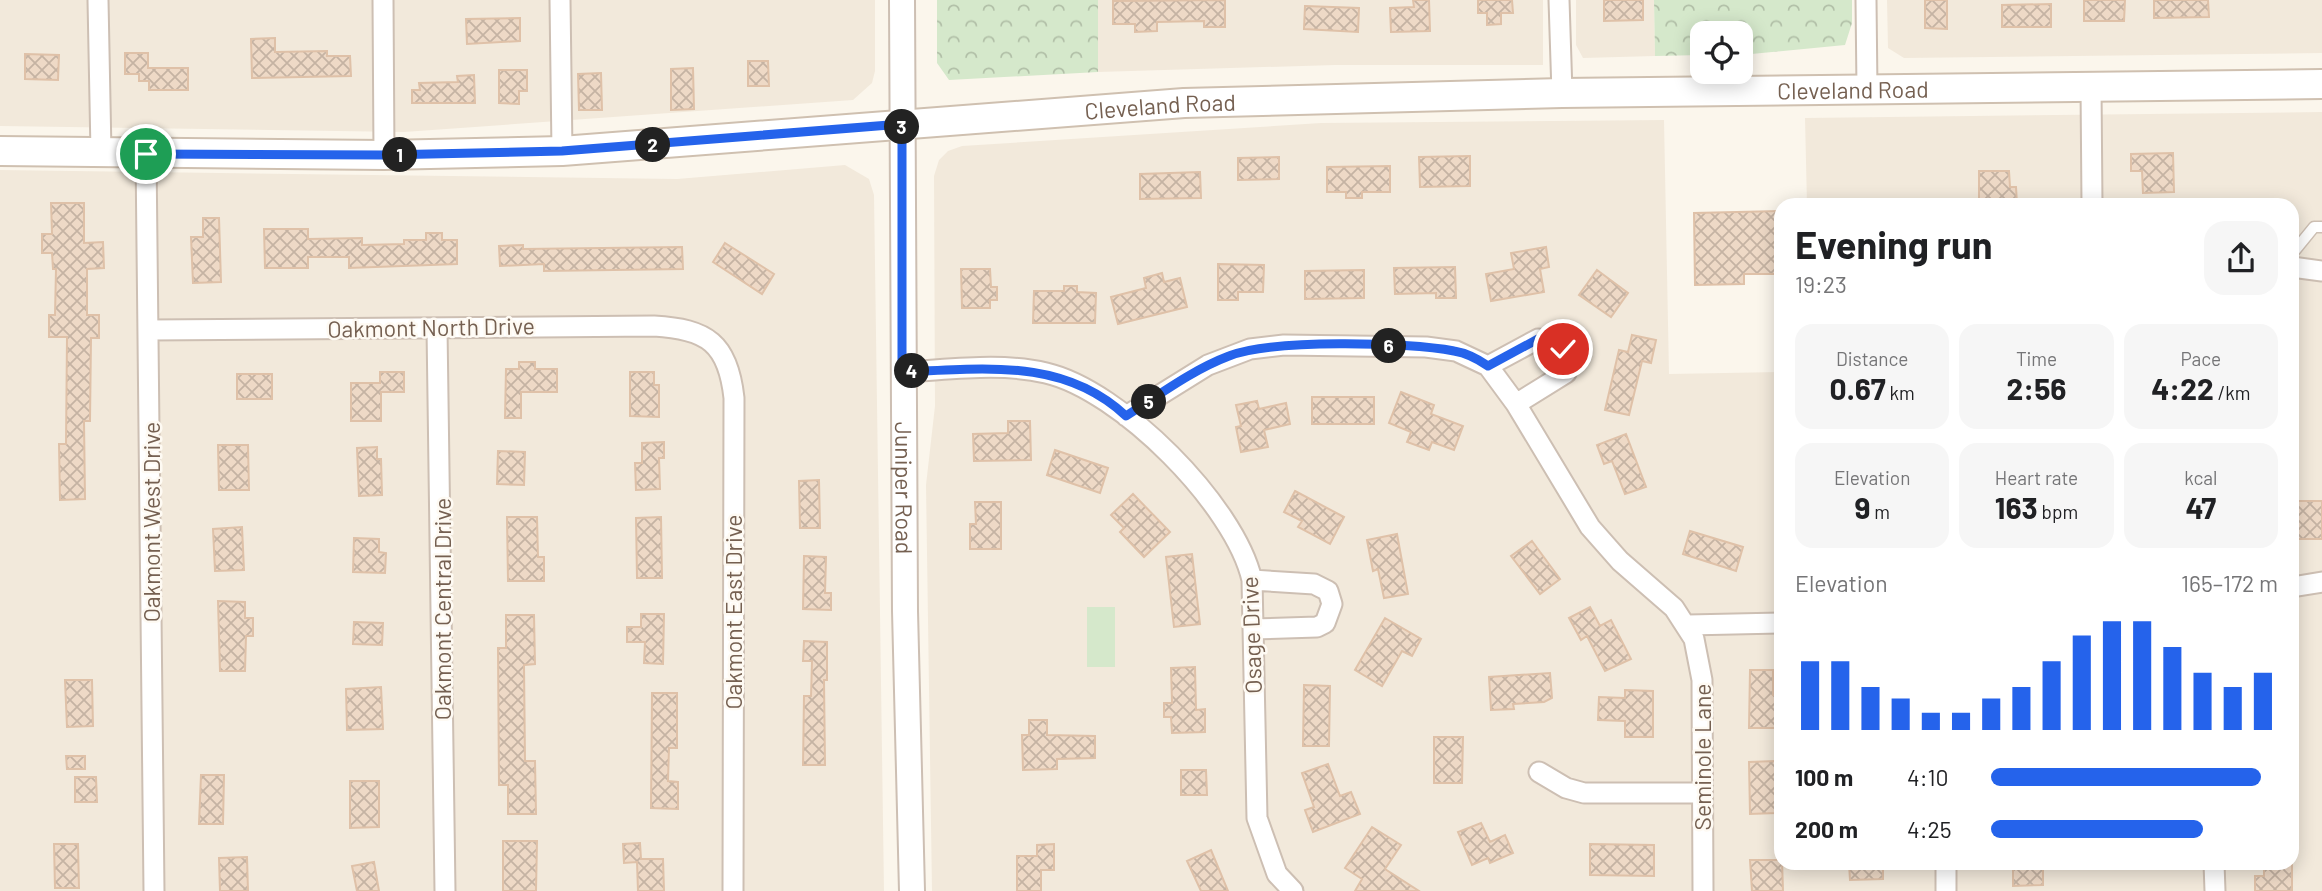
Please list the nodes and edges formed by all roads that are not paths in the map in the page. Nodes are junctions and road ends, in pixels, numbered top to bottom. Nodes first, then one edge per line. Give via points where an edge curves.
1 (98, 0) edge
2 (383, 0) edge
3 (560, 0) edge
4 (902, 0) edge
5 (1559, 0) edge
6 (1866, 0) edge
7 (2322, 84) edge
8 (2091, 87) junction
9 (1867, 89) junction
10 (1562, 93) junction
11 (902, 124) junction
12 (0, 151) edge
13 (562, 151) junction
14 (101, 152) junction
15 (146, 154) junction
16 (384, 155) junction
17 (2092, 198) edge
18 (2322, 227) edge
19 (2299, 246) edge
20 (2299, 268) edge
21 (2322, 271) edge
22 (438, 328) junction
23 (150, 330) junction
24 (710, 339) joint
25 (1488, 366) junction
26 (902, 372) junction
27 (1516, 404) junction
28 (1126, 416) junction
29 (1251, 580) junction
30 (2322, 582) edge
31 (2299, 586) edge
32 (1774, 623) edge
33 (1688, 625) junction
34 (1253, 629) junction
35 (1539, 772) dead end
36 (1702, 793) junction
37 (1946, 870) edge
38 (2214, 870) edge
39 (1946, 890) edge
40 (154, 891) edge
41 (445, 891) edge
42 (733, 891) edge
43 (912, 891) edge
44 (1293, 891) edge
45 (1703, 891) edge
46 (2214, 891) edge

1 - 14 street
2 - 16 street
3 - 13 street
4 - 11 street, Juniper Road
5 - 10 street
6 - 9 street
7 - 8 main road, Cleveland Road
8 - 9 main road, Cleveland Road
8 - 17 street
9 - 10 main road, Cleveland Road
10 - 11 main road, Cleveland Road via 1184,103
11 - 13 main road, Cleveland Road
11 - 26 street, Juniper Road
12 - 14 main road, Cleveland Road
13 - 16 main road, Cleveland Road
14 - 15 main road, Cleveland Road
15 - 16 main road, Cleveland Road
15 - 23 street, Oakmont West Drive
18 - 19 lane via 2314,228
20 - 21 street
22 - 23 street, Oakmont North Drive
22 - 24 street, Oakmont North Drive via 654,326 695,331
22 - 41 street, Oakmont Central Drive
23 - 40 street, Oakmont West Drive
24 - 42 street, Oakmont East Drive via 728,365 734,398
25 - 27 street
25 - 27 street via 1538,339 1563,349 1569,358 1566,373
25 - 28 street via 1456,351 1426,347 1284,345 1250,349 1208,365
26 - 28 street, Osage Drive via 1007,368 1046,373 1092,390
26 - 43 street, Juniper Road
27 - 33 street via 1590,527
28 - 29 street, Osage Drive via 1217,507 1243,549
29 - 34 street, Osage Drive
29 - 34 street via 1314,584 1328,591 1332,604 1325,623 1317,627
30 - 31 street
32 - 33 street
33 - 36 street, Seminole Lane via 1702,680
34 - 44 street, Osage Drive via 1257,818 1278,874
35 - 36 street via 1584,793
36 - 45 street, Seminole Lane
37 - 39 street
38 - 46 street

